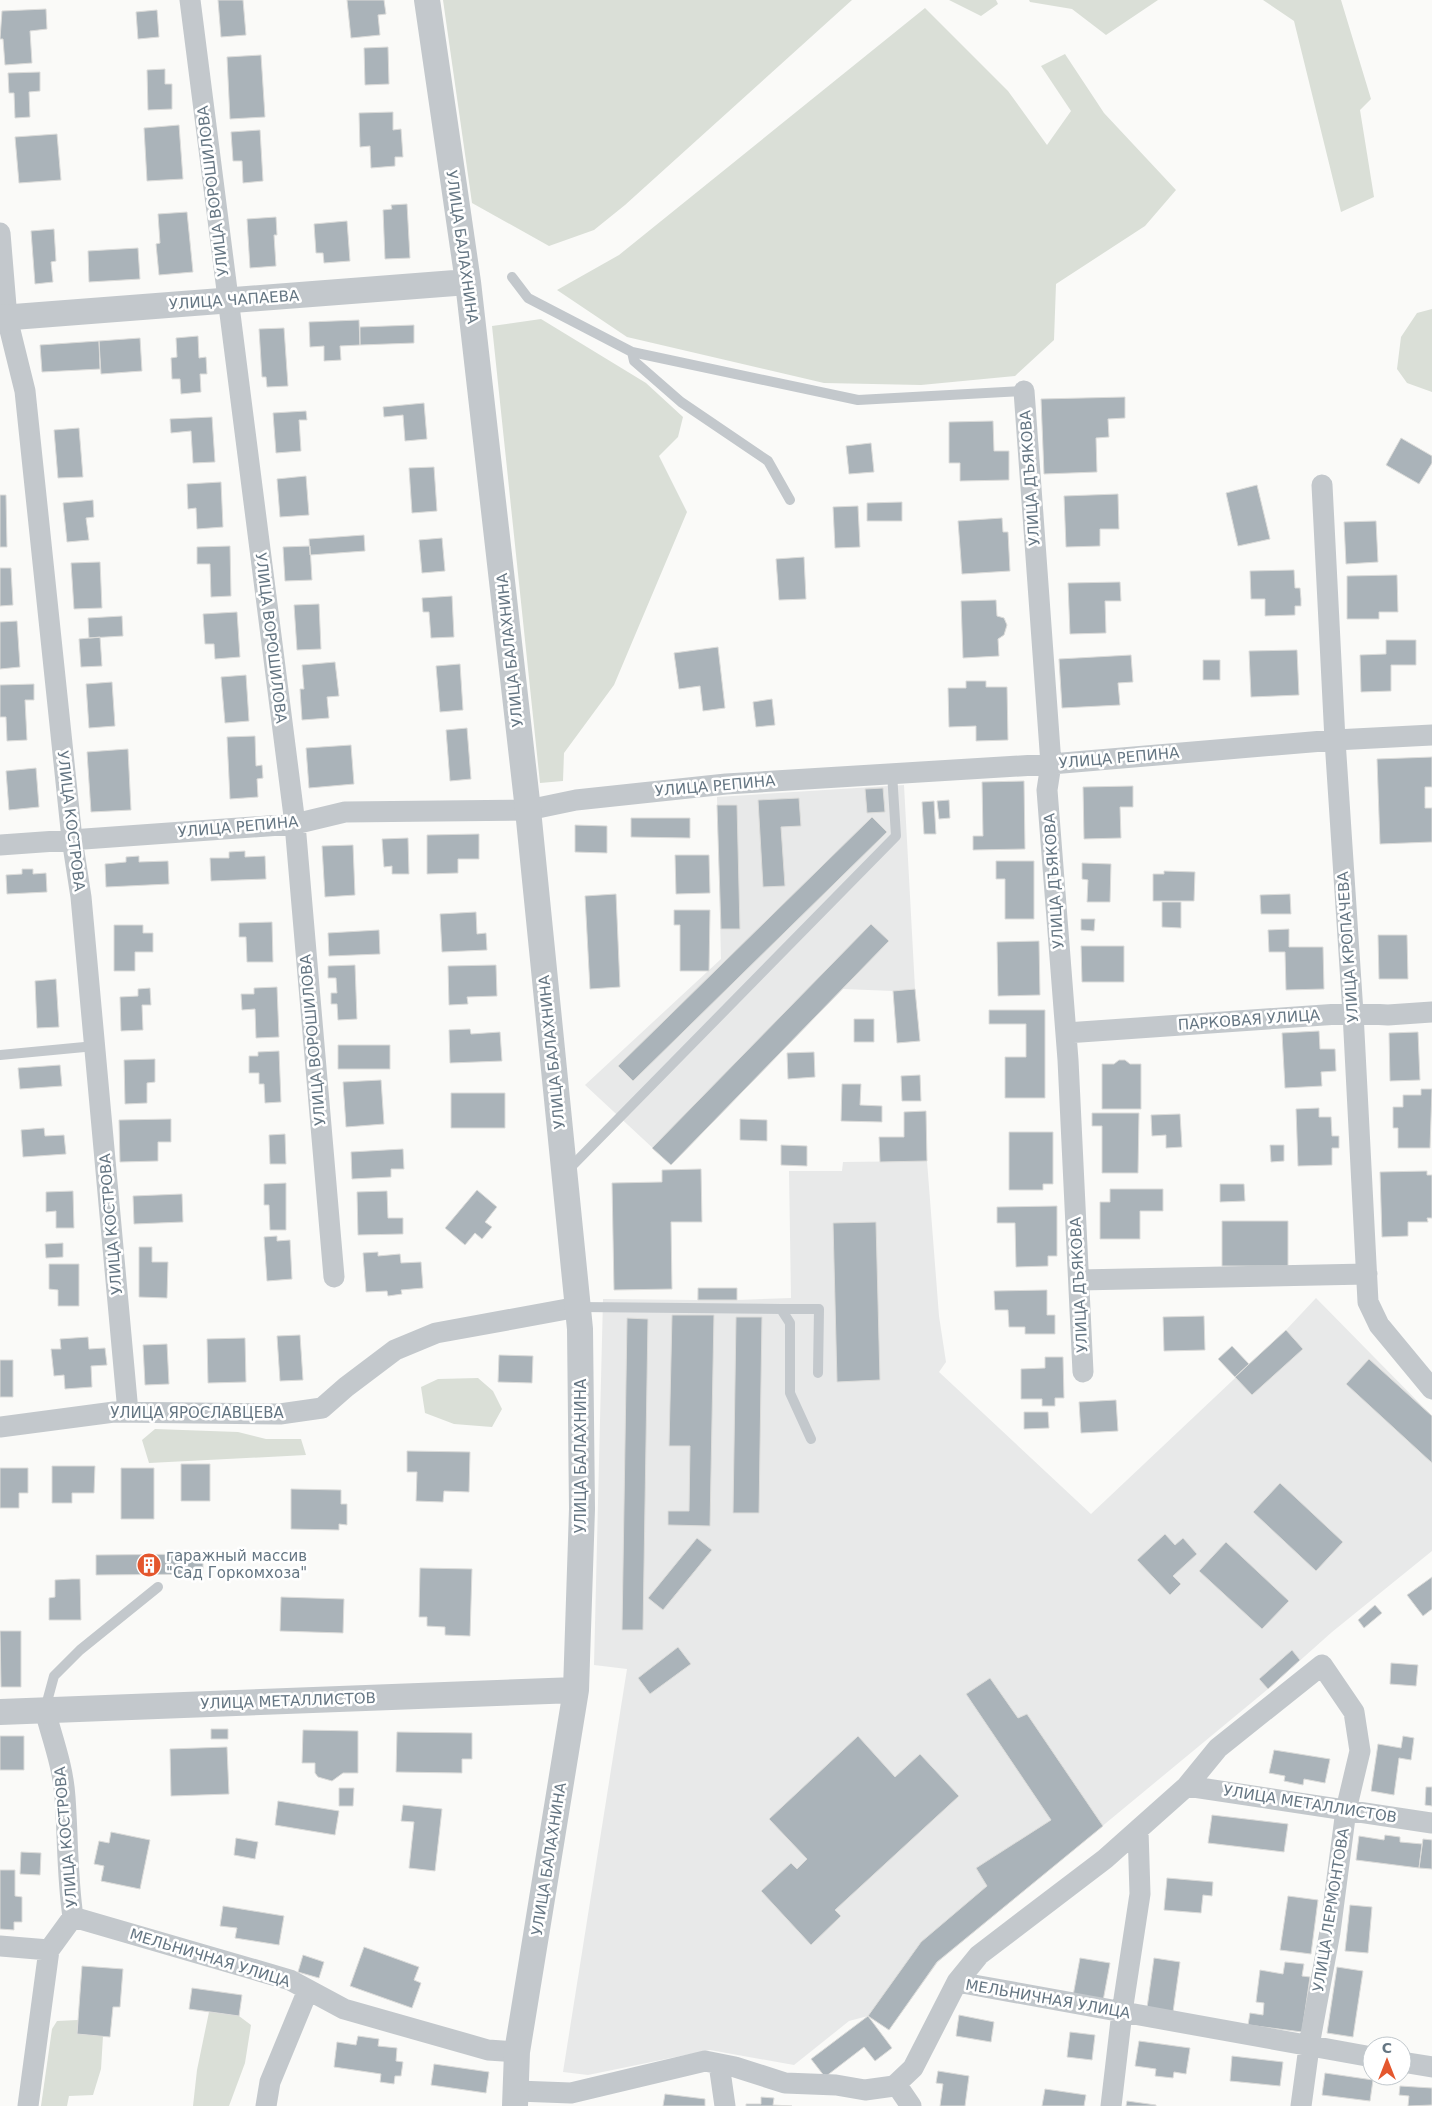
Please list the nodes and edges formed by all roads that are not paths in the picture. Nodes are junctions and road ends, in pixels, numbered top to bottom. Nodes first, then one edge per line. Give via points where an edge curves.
1 (190, 0) edge
2 (427, 0) edge
3 (0, 233) edge
4 (512, 277) dead end
5 (468, 282) junction
6 (227, 301) junction
7 (4, 318) edge
8 (632, 352) junction
9 (1024, 391) joint
10 (1322, 485) dead end
11 (790, 500) dead end
12 (1432, 735) edge
13 (1334, 740) junction
14 (1050, 764) junction
15 (892, 773) junction
16 (528, 810) junction
17 (295, 824) junction
18 (72, 840) junction
19 (0, 845) edge
20 (1432, 1012) edge
21 (1353, 1013) junction
22 (1066, 1033) junction
23 (95, 1046) junction
24 (0, 1055) edge
25 (564, 1174) junction
26 (1367, 1274) junction
27 (334, 1277) dead end
28 (1078, 1280) junction
29 (578, 1307) junction
30 (781, 1309) junction
31 (1083, 1372) dead end
32 (818, 1373) dead end
33 (1432, 1389) edge
34 (128, 1412) junction
35 (0, 1427) edge
36 (811, 1439) dead end
37 (158, 1587) dead end
38 (576, 1690) junction
39 (45, 1711) junction
40 (0, 1712) edge
41 (1188, 1786) junction
42 (1346, 1810) junction
43 (1432, 1823) edge
44 (1138, 1830) junction
45 (73, 1917) junction
46 (0, 1946) edge
47 (49, 1950) junction
48 (957, 1982) junction
49 (308, 1990) junction
50 (1122, 2012) junction
51 (1310, 2046) junction
52 (518, 2052) junction
53 (1362, 2055) edge
54 (719, 2064) junction
55 (1412, 2064) edge
56 (1432, 2067) edge
57 (896, 2084) junction
58 (516, 2098) edge
59 (28, 2106) edge
60 (266, 2106) edge
61 (725, 2106) edge
62 (911, 2106) edge
63 (1111, 2106) edge
64 (1301, 2106) edge

1 - 6 street, УЛИЦА ВОРОШИЛОВА
2 - 5 street, УЛИЦА БАЛАХНИНА
3 - 7 street, УЛИЦА КОСТРОВА
4 - 8 lane via 528,298
5 - 6 street, УЛИЦА ЧАПАЕВА
5 - 16 street, УЛИЦА БАЛАХНИНА
6 - 7 street, УЛИЦА ЧАПАЕВА
6 - 17 street, УЛИЦА ВОРОШИЛОВА
7 - 18 street, УЛИЦА КОСТРОВА via 25,391
8 - 9 lane via 858,400
8 - 11 lane via 634,361 681,402 768,460
9 - 14 street, УЛИЦА ДЪЯКОВА
10 - 13 street, УЛИЦА КРОПАЧЕВА
12 - 13 street, УЛИЦА РЕПИНА
13 - 14 street, УЛИЦА РЕПИНА
13 - 21 street, УЛИЦА КРОПАЧЕВА
14 - 15 street, УЛИЦА РЕПИНА
14 - 22 street, УЛИЦА ДЪЯКОВА via 1047,790
15 - 16 street, УЛИЦА РЕПИНА via 726,784 576,800
15 - 25 lane via 896,836
16 - 17 street, УЛИЦА РЕПИНА via 345,812
16 - 25 street, УЛИЦА БАЛАХНИНА
17 - 18 street, УЛИЦА РЕПИНА
17 - 27 street, УЛИЦА ВОРОШИЛОВА
18 - 19 street, УЛИЦА РЕПИНА
18 - 23 street, УЛИЦА КОСТРОВА via 81,898
20 - 21 street, ПАРКОВАЯ УЛИЦА
21 - 22 street, ПАРКОВАЯ УЛИЦА
21 - 26 street, УЛИЦА КРОПАЧЕВА
22 - 28 street, УЛИЦА ДЪЯКОВА
23 - 24 lane
23 - 34 street, УЛИЦА КОСТРОВА
25 - 29 street, УЛИЦА БАЛАХНИНА
26 - 28 street
26 - 33 street, УЛИЦА КРОПАЧЕВА via 1368,1302 1378,1325
28 - 31 street, УЛИЦА ДЪЯКОВА
29 - 30 lane
29 - 34 street, УЛИЦА ЯРОСЛАВЦЕВА via 436,1333 395,1350 322,1408 280,1414
29 - 38 street, УЛИЦА БАЛАХНИНА via 582,1508
30 - 32 lane via 819,1309
30 - 36 lane via 790,1323 790,1393
34 - 35 street, УЛИЦА ЯРОСЛАВЦЕВА
37 - 39 lane via 80,1650 54,1676
38 - 39 street, УЛИЦА МЕТАЛЛИСТОВ
38 - 52 street, УЛИЦА БАЛАХНИНА
39 - 40 street, УЛИЦА МЕТАЛЛИСТОВ
39 - 45 street, УЛИЦА КОСТРОВА via 60,1759 65,1797 67,1880
41 - 42 street, УЛИЦА МЕТАЛЛИСТОВ
41 - 42 street, УЛИЦА ЛЕРМОНТОВА via 1218,1748 1322,1665 1354,1712 1360,1751
41 - 44 street
42 - 43 street, УЛИЦА МЕТАЛЛИСТОВ
42 - 51 street, УЛИЦА ЛЕРМОНТОВА via 1330,1932
44 - 48 street via 1105,1860 979,1955
44 - 50 street via 1140,1894
45 - 47 street, УЛИЦА КОСТРОВА
45 - 49 street, МЕЛЬНИЧНАЯ УЛИЦА via 290,1980
46 - 47 street
47 - 59 street, УЛИЦА КОСТРОВА
48 - 50 street, МЕЛЬНИЧНАЯ УЛИЦА
48 - 57 street, МЕЛЬНИЧНАЯ УЛИЦА via 913,2068
49 - 52 street, МЕЛЬНИЧНАЯ УЛИЦА via 344,2009 488,2050
49 - 60 street via 270,2082
50 - 51 street, МЕЛЬНИЧНАЯ УЛИЦА
50 - 63 street
51 - 53 street, МЕЛЬНИЧНАЯ УЛИЦА
51 - 64 street, УЛИЦА ЛЕРМОНТОВА
52 - 58 street, УЛИЦА БАЛАХНИНА
54 - 57 street via 785,2083 865,2090
54 - 58 street via 704,2061 571,2093
54 - 61 street
55 - 56 street
57 - 62 street

